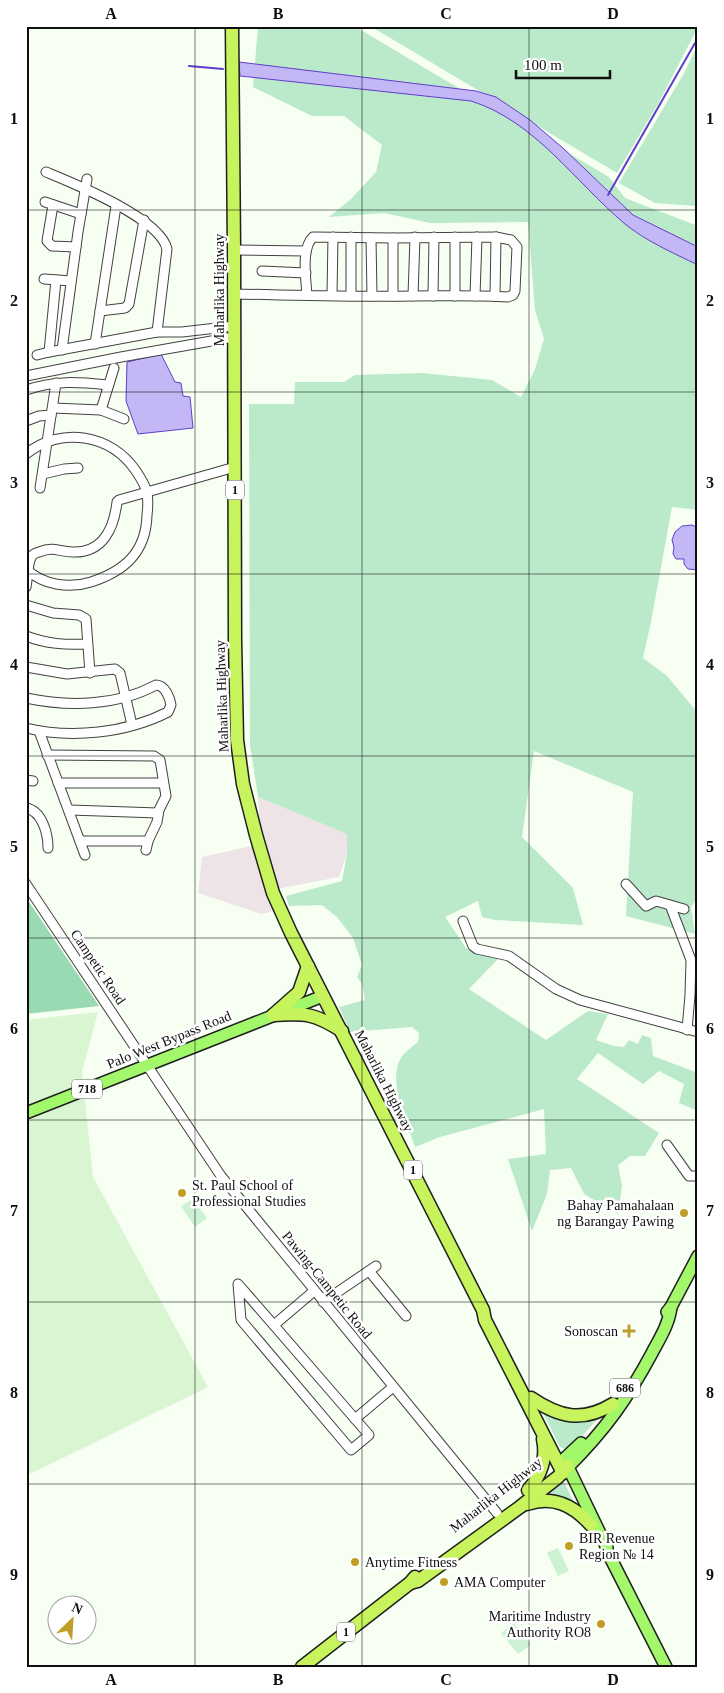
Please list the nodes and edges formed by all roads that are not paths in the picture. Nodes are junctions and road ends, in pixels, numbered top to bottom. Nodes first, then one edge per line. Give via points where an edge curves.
1 (232, 26) edge
2 (46, 172) dead end
3 (87, 179) dead end
4 (85, 189) junction
5 (116, 206) junction
6 (81, 214) junction
7 (144, 220) junction
8 (333, 237) junction
9 (351, 237) junction
10 (416, 237) junction
11 (434, 237) junction
12 (455, 237) junction
13 (477, 237) junction
14 (496, 237) junction
15 (371, 238) junction
16 (393, 238) junction
17 (76, 248) junction
18 (234, 250) junction
19 (306, 252) junction
20 (262, 272) dead end
21 (306, 273) junction
22 (44, 279) dead end
23 (56, 280) junction
24 (71, 281) junction
25 (234, 294) junction
26 (307, 295) junction
27 (332, 295) junction
28 (350, 295) junction
29 (372, 296) junction
30 (393, 296) junction
31 (413, 296) junction
32 (433, 296) junction
33 (455, 296) junction
34 (475, 296) junction
35 (496, 296) junction
36 (100, 311) junction
37 (234, 331) junction
38 (157, 332) junction
39 (95, 344) junction
40 (62, 350) junction
41 (49, 352) junction
42 (37, 355) dead end
43 (114, 368) dead end
44 (26, 376) edge
45 (56, 383) junction
46 (108, 385) junction
47 (26, 390) edge
48 (101, 410) junction
49 (52, 411) junction
50 (124, 419) dead end
51 (26, 421) edge
52 (48, 441) junction
53 (26, 454) edge
54 (78, 468) dead end
55 (43, 474) junction
56 (235, 476) junction
57 (40, 488) dead end
58 (147, 491) junction
59 (27, 570) edge
60 (26, 586) edge
61 (26, 605) edge
62 (26, 636) edge
63 (87, 644) junction
64 (26, 667) edge
65 (90, 673) junction
66 (126, 697) junction
67 (26, 698) edge
68 (132, 725) junction
69 (26, 728) edge
70 (39, 731) junction
71 (47, 755) junction
72 (58, 783) junction
73 (163, 784) junction
74 (26, 808) edge
75 (70, 810) junction
76 (158, 813) junction
77 (80, 841) junction
78 (48, 848) dead end
79 (85, 855) dead end
80 (626, 884) dead end
81 (28, 889) edge
82 (670, 905) junction
83 (684, 909) dead end
84 (463, 921) dead end
85 (308, 966) junction
86 (323, 996) junction
87 (273, 1015) junction
88 (687, 1030) junction
89 (342, 1031) junction
90 (698, 1032) edge
91 (148, 1065) junction
92 (26, 1113) edge
93 (667, 1145) dead end
94 (698, 1176) edge
95 (698, 1256) edge
96 (314, 1291) junction
97 (323, 1302) junction
98 (671, 1307) junction
99 (483, 1310) junction
100 (406, 1316) dead end
101 (274, 1325) junction
102 (393, 1387) junction
103 (531, 1398) junction
104 (613, 1404) junction
105 (355, 1419) junction
106 (540, 1427) junction
107 (586, 1448) junction
108 (564, 1466) junction
109 (528, 1490) junction
110 (585, 1504) junction
111 (520, 1507) junction
112 (497, 1513) junction
113 (591, 1525) junction
114 (606, 1551) junction
115 (410, 1583) junction
116 (302, 1667) edge
117 (666, 1667) edge

1 - 18 highway, Maharlika Highway / 1
2 - 4 street
3 - 4 street
4 - 5 street
4 - 6 street
5 - 7 street
5 - 36 street
6 - 17 street
6 - 17 street via 49,204 47,241 52,246
7 - 36 street via 129,304 124,308
7 - 38 street via 164,242 166,249
8 - 9 street
8 - 19 street via 313,237
8 - 27 street
9 - 15 street
9 - 28 street
10 - 11 street
10 - 16 street
10 - 31 street
11 - 12 street
11 - 32 street
12 - 13 street
12 - 33 street
13 - 14 street
13 - 34 street
14 - 35 street
14 - 35 street via 511,240 517,247 515,294
15 - 16 street
15 - 29 street
16 - 30 street
17 - 24 street
18 - 19 street
18 - 25 highway, Maharlika Highway / 1
19 - 21 street
20 - 21 street
21 - 26 street
22 - 23 street
23 - 24 street
23 - 41 street
24 - 40 street
25 - 26 street
25 - 37 highway, Maharlika Highway / 1
26 - 27 street
27 - 28 street
28 - 29 street
29 - 30 street
30 - 31 street
31 - 32 street
32 - 33 street
33 - 34 street
34 - 35 street
36 - 39 street
37 - 38 street
37 - 44 street
37 - 56 highway, Maharlika Highway / 1
38 - 39 street
39 - 40 street
40 - 41 street
41 - 42 street
43 - 46 street
45 - 46 street via 75,381
45 - 47 street
45 - 49 street
46 - 48 street
48 - 49 street
48 - 50 street
49 - 51 street
49 - 52 street
52 - 53 street
52 - 55 street
52 - 58 street via 80,437 106,444 131,463
54 - 55 street
55 - 57 street
56 - 58 street
56 - 85 highway, Maharlika Highway / 1 via 237,740 243,784 273,893
58 - 59 street via 118,501 112,526 97,545 80,552 49,548 34,554
58 - 59 street via 147,524 143,540 136,553 114,573 69,586 49,582
59 - 60 street
61 - 63 street via 53,613 83,616 86,618
62 - 63 street via 60,645
63 - 65 street
64 - 65 street via 67,674
65 - 66 street via 115,669 120,674
66 - 67 street via 74,704
66 - 68 street
66 - 68 street via 160,685 171,701 168,712
68 - 70 street via 90,732
69 - 70 street
70 - 71 street
71 - 72 street
71 - 73 street via 154,756 160,760
72 - 73 street
72 - 75 street
73 - 76 street via 166,796
74 - 78 street via 36,811 47,835
75 - 76 street
75 - 77 street
76 - 77 street via 147,845
77 - 79 street
80 - 82 street via 646,906 656,901
81 - 91 street, Campetic Road
82 - 83 street
82 - 88 street via 691,960
84 - 88 street via 477,949 509,956 556,989 580,1000
85 - 86 highway, Maharlika Highway / 1
85 - 87 highway via 299,992
86 - 87 main road, Palo West Bypass Road / 718
86 - 89 highway, Maharlika Highway / 1
87 - 89 highway via 311,1015
87 - 91 main road, Palo West Bypass Road / 718
88 - 90 street
89 - 99 highway, Maharlika Highway / 1
91 - 92 main road, Palo West Bypass Road / 718
91 - 96 street, Pawing-Campetic Road via 221,1176
93 - 94 street via 689,1176
95 - 98 main road, 686
96 - 97 street, Pawing-Campetic Road
96 - 101 street
97 - 100 street via 373,1268
97 - 102 street, Pawing-Campetic Road
98 - 104 main road, 686
98 - 107 main road, 686 via 670,1318 633,1388
99 - 103 highway, Maharlika Highway / 1 via 490,1317
99 - 106 highway, Maharlika Highway / 1 via 485,1320
101 - 105 street
101 - 105 street via 238,1284 241,1320 351,1450 369,1435
102 - 105 street
102 - 112 street, Pawing-Campetic Road
103 - 104 highway, 686 via 552,1411 575,1416
103 - 108 highway, Maharlika Highway / 1
104 - 108 main road, 686
106 - 108 highway, Maharlika Highway / 1
106 - 109 highway, 1 via 543,1460 536,1482
107 - 108 main road, 686
107 - 110 main road, 686 via 579,1474
108 - 109 highway, Maharlika Highway / 1
108 - 110 main road, 686
108 - 111 highway, Maharlika Highway / 1
108 - 113 main road, 686
109 - 112 highway, Maharlika Highway / 1
110 - 114 main road, 686
111 - 113 highway via 539,1500 553,1501 580,1512
111 - 115 highway, Maharlika Highway / 1 via 418,1581
112 - 115 highway, Maharlika Highway / 1
113 - 114 main road, 686
114 - 117 main road, 686
115 - 116 highway, Maharlika Highway / 1

